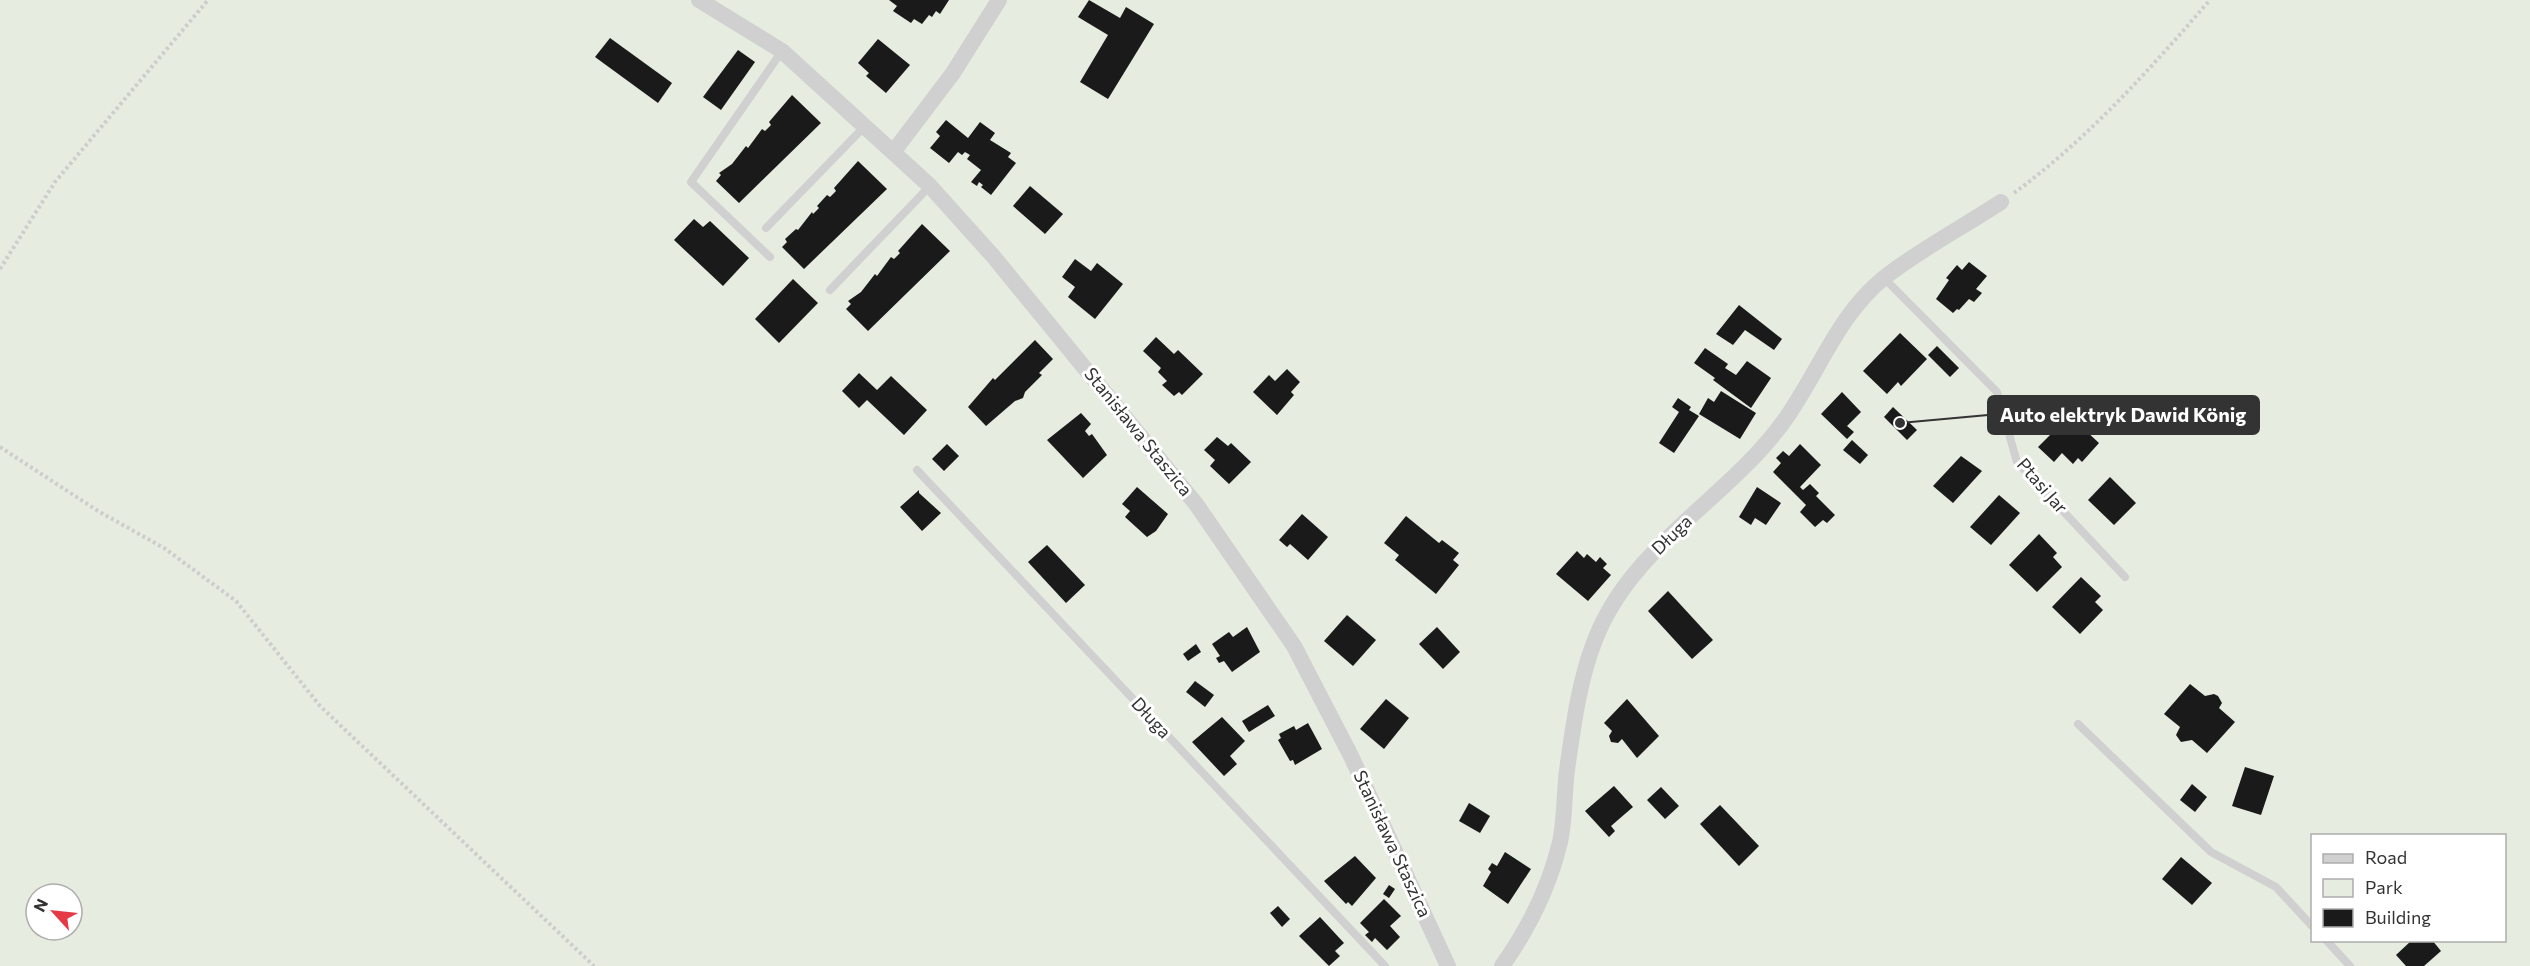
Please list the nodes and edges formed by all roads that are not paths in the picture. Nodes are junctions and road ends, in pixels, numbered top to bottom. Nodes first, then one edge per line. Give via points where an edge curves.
1 (699, 0) edge
2 (999, 0) edge
3 (782, 51) junction
4 (866, 125) junction
5 (894, 152) junction
6 (930, 186) junction
7 (2001, 202) road end
8 (766, 228) dead end
9 (770, 257) dead end
10 (1884, 278) junction
11 (830, 290) dead end
12 (917, 470) dead end
13 (2125, 577) dead end
14 (2078, 724) dead end
15 (2311, 924) edge
16 (2328, 942) edge
17 (1385, 966) edge
18 (1448, 966) edge
19 (1502, 966) edge
20 (2350, 966) edge

1 - 3 street, Stanisława Staszica
2 - 5 street via 953,73
3 - 4 street, Stanisława Staszica
3 - 9 lane via 691,182
4 - 5 street, Stanisława Staszica
4 - 8 lane
5 - 6 street, Stanisława Staszica
6 - 11 lane
6 - 18 street, Stanisława Staszica via 993,256 1196,504 1294,646 1351,756
7 - 10 street, Długa
10 - 13 lane, Ptasi Jar via 1997,392 2017,462
10 - 19 street, Długa via 1844,323 1809,384 1770,439 1637,571 1606,616 1587,666 1567,769 1560,840 1536,910
12 - 17 lane, Długa
14 - 15 lane via 2211,852 2276,887
16 - 20 lane

